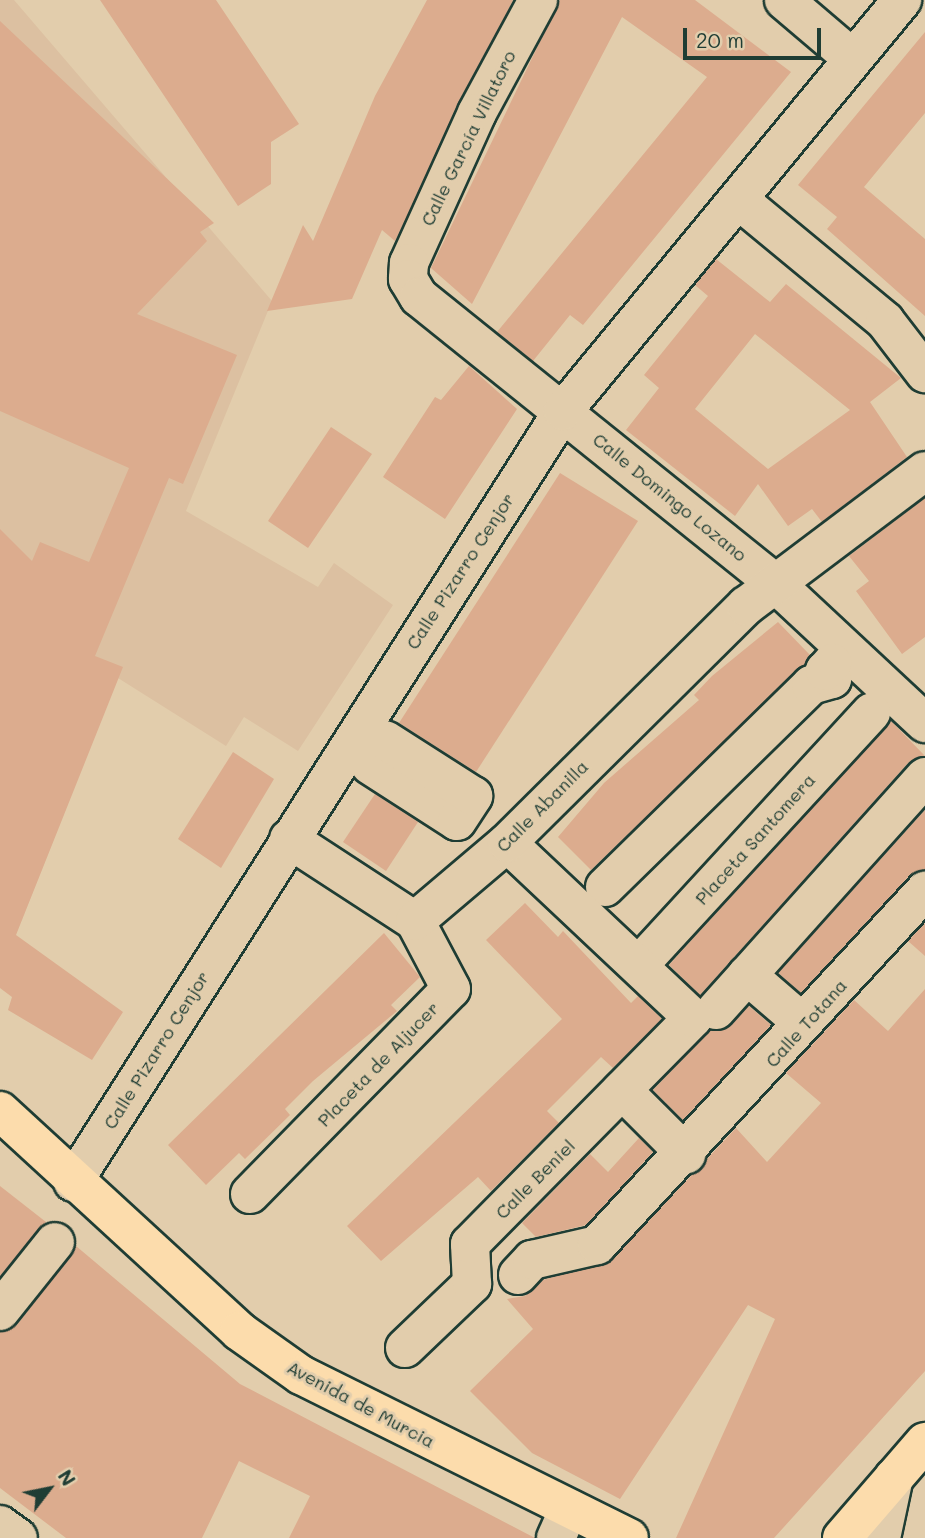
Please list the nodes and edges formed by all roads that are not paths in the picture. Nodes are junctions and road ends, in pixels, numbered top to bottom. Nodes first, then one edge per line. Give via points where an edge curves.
1 (538, 0) edge
2 (784, 0) edge
3 (902, 0) edge
4 (851, 57) junction
5 (751, 210) dead end
6 (408, 279) joint
7 (925, 373) edge
8 (563, 411) junction
9 (925, 471) edge
10 (776, 584) junction
11 (832, 663) dead end
12 (925, 723) edge
13 (860, 724) dead end
14 (925, 777) edge
15 (289, 839) junction
16 (507, 843) junction
17 (605, 887) dead end
18 (925, 891) edge
19 (415, 921) junction
20 (639, 965) junction
21 (747, 975) junction
22 (704, 1014) junction
23 (797, 1018) dead end
24 (622, 1090) junction
25 (0, 1111) edge
26 (686, 1154) junction
27 (73, 1182) junction
28 (250, 1194) dead end
29 (55, 1242) dead end
30 (518, 1275) dead end
31 (0, 1311) edge
32 (405, 1348) dead end
33 (925, 1442) edge
34 (894, 1477) junction
35 (563, 1523) edge
36 (0, 1525) edge
37 (18, 1538) edge
38 (629, 1538) edge
39 (842, 1538) edge
40 (881, 1538) edge

1 - 6 street, Calle García Villatoro via 477,113 409,263
2 - 4 street
3 - 4 street, Calle Pizarro Cenjor
4 - 8 street, Calle Pizarro Cenjor
5 - 7 street via 885,321
6 - 8 street, Calle Domingo Lozano via 419,297
8 - 10 street, Calle Domingo Lozano
8 - 15 street, Calle Pizarro Cenjor
9 - 10 street, Calle Abanilla
10 - 12 street, Calle Domingo Lozano
10 - 16 street, Calle Abanilla via 648,698
11 - 17 street via 825,671 832,680 811,685
13 - 20 street, Placeta Santomera
14 - 21 street, Calle Beniel
15 - 19 street
15 - 27 street, Calle Pizarro Cenjor
16 - 19 street, Calle Abanilla
16 - 20 street
18 - 26 street, Calle Totana
19 - 28 street, Placeta de Aljucer via 452,989
20 - 22 street
21 - 22 street, Calle Beniel
21 - 23 street
22 - 24 street, Calle Beniel
24 - 26 street
24 - 32 street, Calle Beniel via 470,1244 472,1284
25 - 27 main road, Avenida de Murcia
26 - 30 street, Calle Totana via 597,1245 533,1260
27 - 35 main road, Avenida de Murcia via 239,1331 301,1375
29 - 31 street
33 - 34 main road
34 - 39 main road
34 - 40 street
35 - 38 main road, Avenida de Murcia
36 - 37 street

